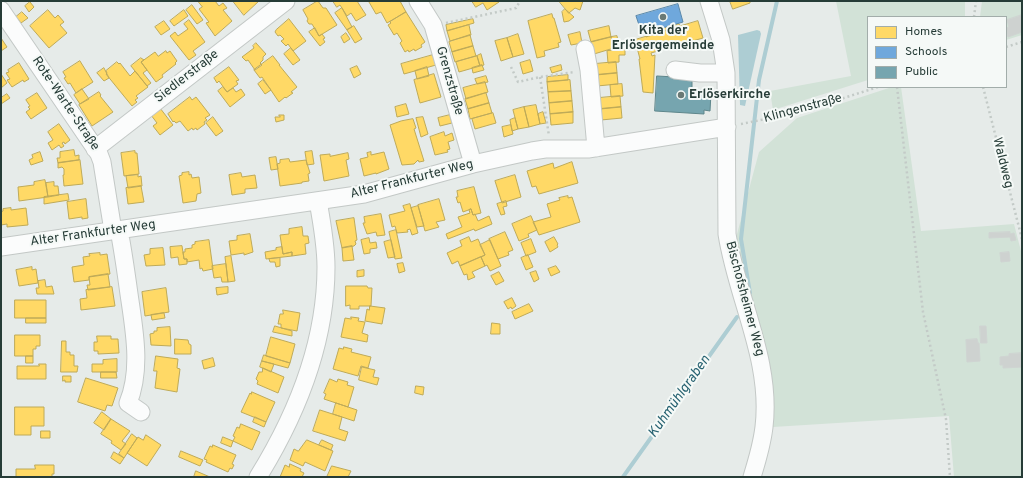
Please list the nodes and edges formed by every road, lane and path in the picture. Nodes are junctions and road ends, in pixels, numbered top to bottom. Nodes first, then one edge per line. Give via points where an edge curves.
1 (418, 1) edge
2 (520, 1) edge
3 (709, 1) edge
4 (976, 1) edge
5 (282, 3) edge
6 (1, 10) edge
7 (974, 16) edge
8 (433, 25) junction
9 (1022, 42) edge
10 (1007, 47) edge
11 (584, 49) dead end
12 (511, 67) dead end
13 (675, 70) dead end
14 (563, 74) dead end
15 (726, 74) junction
16 (540, 77) junction
17 (875, 88) edge
18 (897, 88) edge
19 (983, 88) edge
20 (727, 127) junction
21 (596, 148) junction
22 (95, 149) junction
23 (550, 149) junction
24 (473, 164) junction
25 (318, 201) junction
26 (116, 230) junction
27 (1022, 239) edge
28 (1, 247) edge
29 (141, 412) dead end
30 (258, 477) edge
31 (752, 477) edge
32 (950, 477) edge

1 - 8 street, Grenzstraße
2 - 8 path via 516,8
3 - 15 street, Bischofsheimer Weg via 721,40
4 - 7 path
5 - 22 street, Siedlerstraße
6 - 22 street, Rote-Warte-Straße
8 - 24 street, Grenzstraße
9 - 10 path
11 - 21 street via 589,70
12 - 16 path via 518,82
13 - 15 street
14 - 16 path
15 - 20 street, Bischofsheimer Weg
16 - 23 path
17 - 20 path, Klingenstraße via 800,112
18 - 32 path via 923,312 946,419
19 - 27 path, Waldweg
20 - 21 street, Alter Frankfurter Weg
20 - 31 street, Bischofsheimer Weg via 727,234 737,282 759,354 765,393 765,426
21 - 23 street, Alter Frankfurter Weg
22 - 26 street, Rote-Warte-Straße via 102,162
23 - 24 street, Alter Frankfurter Weg
24 - 25 street, Alter Frankfurter Weg via 371,192
25 - 26 street, Alter Frankfurter Weg
25 - 30 street via 326,267 325,299 319,333 299,399
26 - 28 street, Alter Frankfurter Weg
26 - 29 street, Rote-Warte-Straße via 135,347 134,377 128,403

